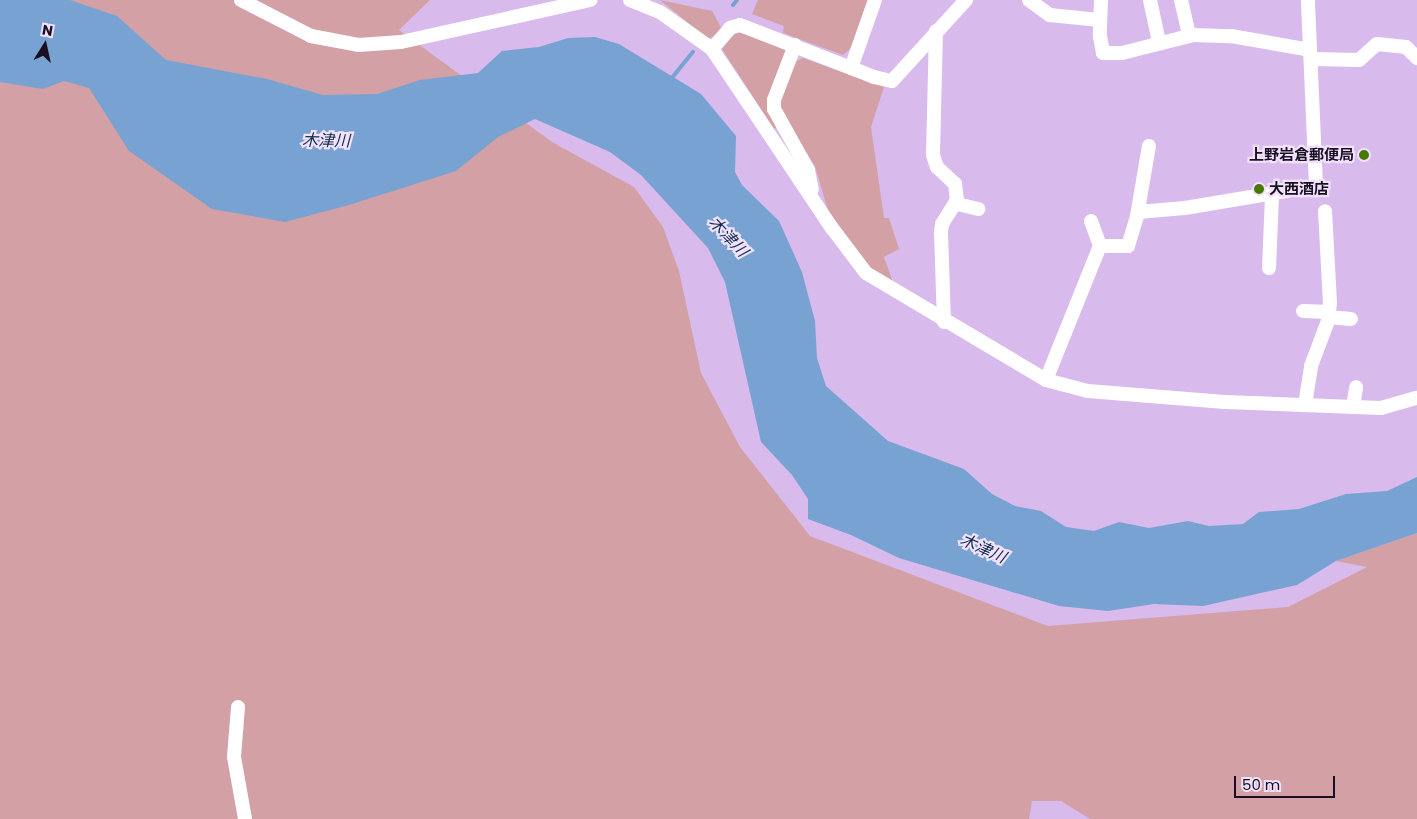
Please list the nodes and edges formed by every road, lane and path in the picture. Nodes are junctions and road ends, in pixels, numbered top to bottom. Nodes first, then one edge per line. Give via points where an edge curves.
1 (241, 0) edge
2 (590, 0) edge
3 (630, 0) edge
4 (875, 0) edge
5 (966, 0) edge
6 (1029, 0) edge
7 (1101, 0) edge
8 (1150, 0) edge
9 (1181, 0) edge
10 (1308, 0) edge
11 (1099, 20) junction
12 (936, 31) junction
13 (1189, 36) junction
14 (1159, 42) junction
15 (795, 45) junction
16 (712, 49) junction
17 (1311, 54) junction
18 (1417, 58) edge
19 (851, 68) junction
20 (1149, 146) dead end
21 (1272, 195) junction
22 (812, 196) junction
23 (957, 204) junction
24 (978, 209) dead end
25 (1326, 211) dead end
26 (1138, 212) junction
27 (1091, 221) dead end
28 (1100, 246) junction
29 (1269, 268) dead end
30 (1303, 311) dead end
31 (1329, 314) junction
32 (1351, 319) dead end
33 (944, 322) junction
34 (1046, 380) junction
35 (1356, 387) dead end
36 (1417, 398) edge
37 (1305, 405) junction
38 (1353, 407) junction
39 (238, 707) dead end
40 (245, 819) edge

1 - 2 street via 311,36 358,45 401,42
3 - 16 street via 660,12
4 - 19 street
5 - 12 street
6 - 11 street via 1050,15
7 - 11 street
8 - 14 street
9 - 13 street
10 - 17 street
11 - 14 street via 1104,53 1122,53
12 - 19 street via 892,81
12 - 23 street via 933,155 937,168 955,184
13 - 14 street
13 - 17 street via 1232,36
15 - 16 street via 735,25
15 - 19 street
15 - 22 street via 774,100 774,109 808,170
16 - 22 street
17 - 18 street via 1359,60 1378,44 1406,47
17 - 21 street via 1316,186
20 - 26 street
21 - 26 street
21 - 29 street
22 - 33 street via 866,273
23 - 24 street
23 - 33 street via 945,219 941,232
25 - 31 street
26 - 28 street via 1128,246
27 - 28 street
28 - 34 street
30 - 31 street
31 - 32 street
31 - 37 street via 1311,366
33 - 34 street
34 - 37 street via 1088,391
35 - 38 street
36 - 38 street via 1382,408
37 - 38 street
39 - 40 street via 234,764

